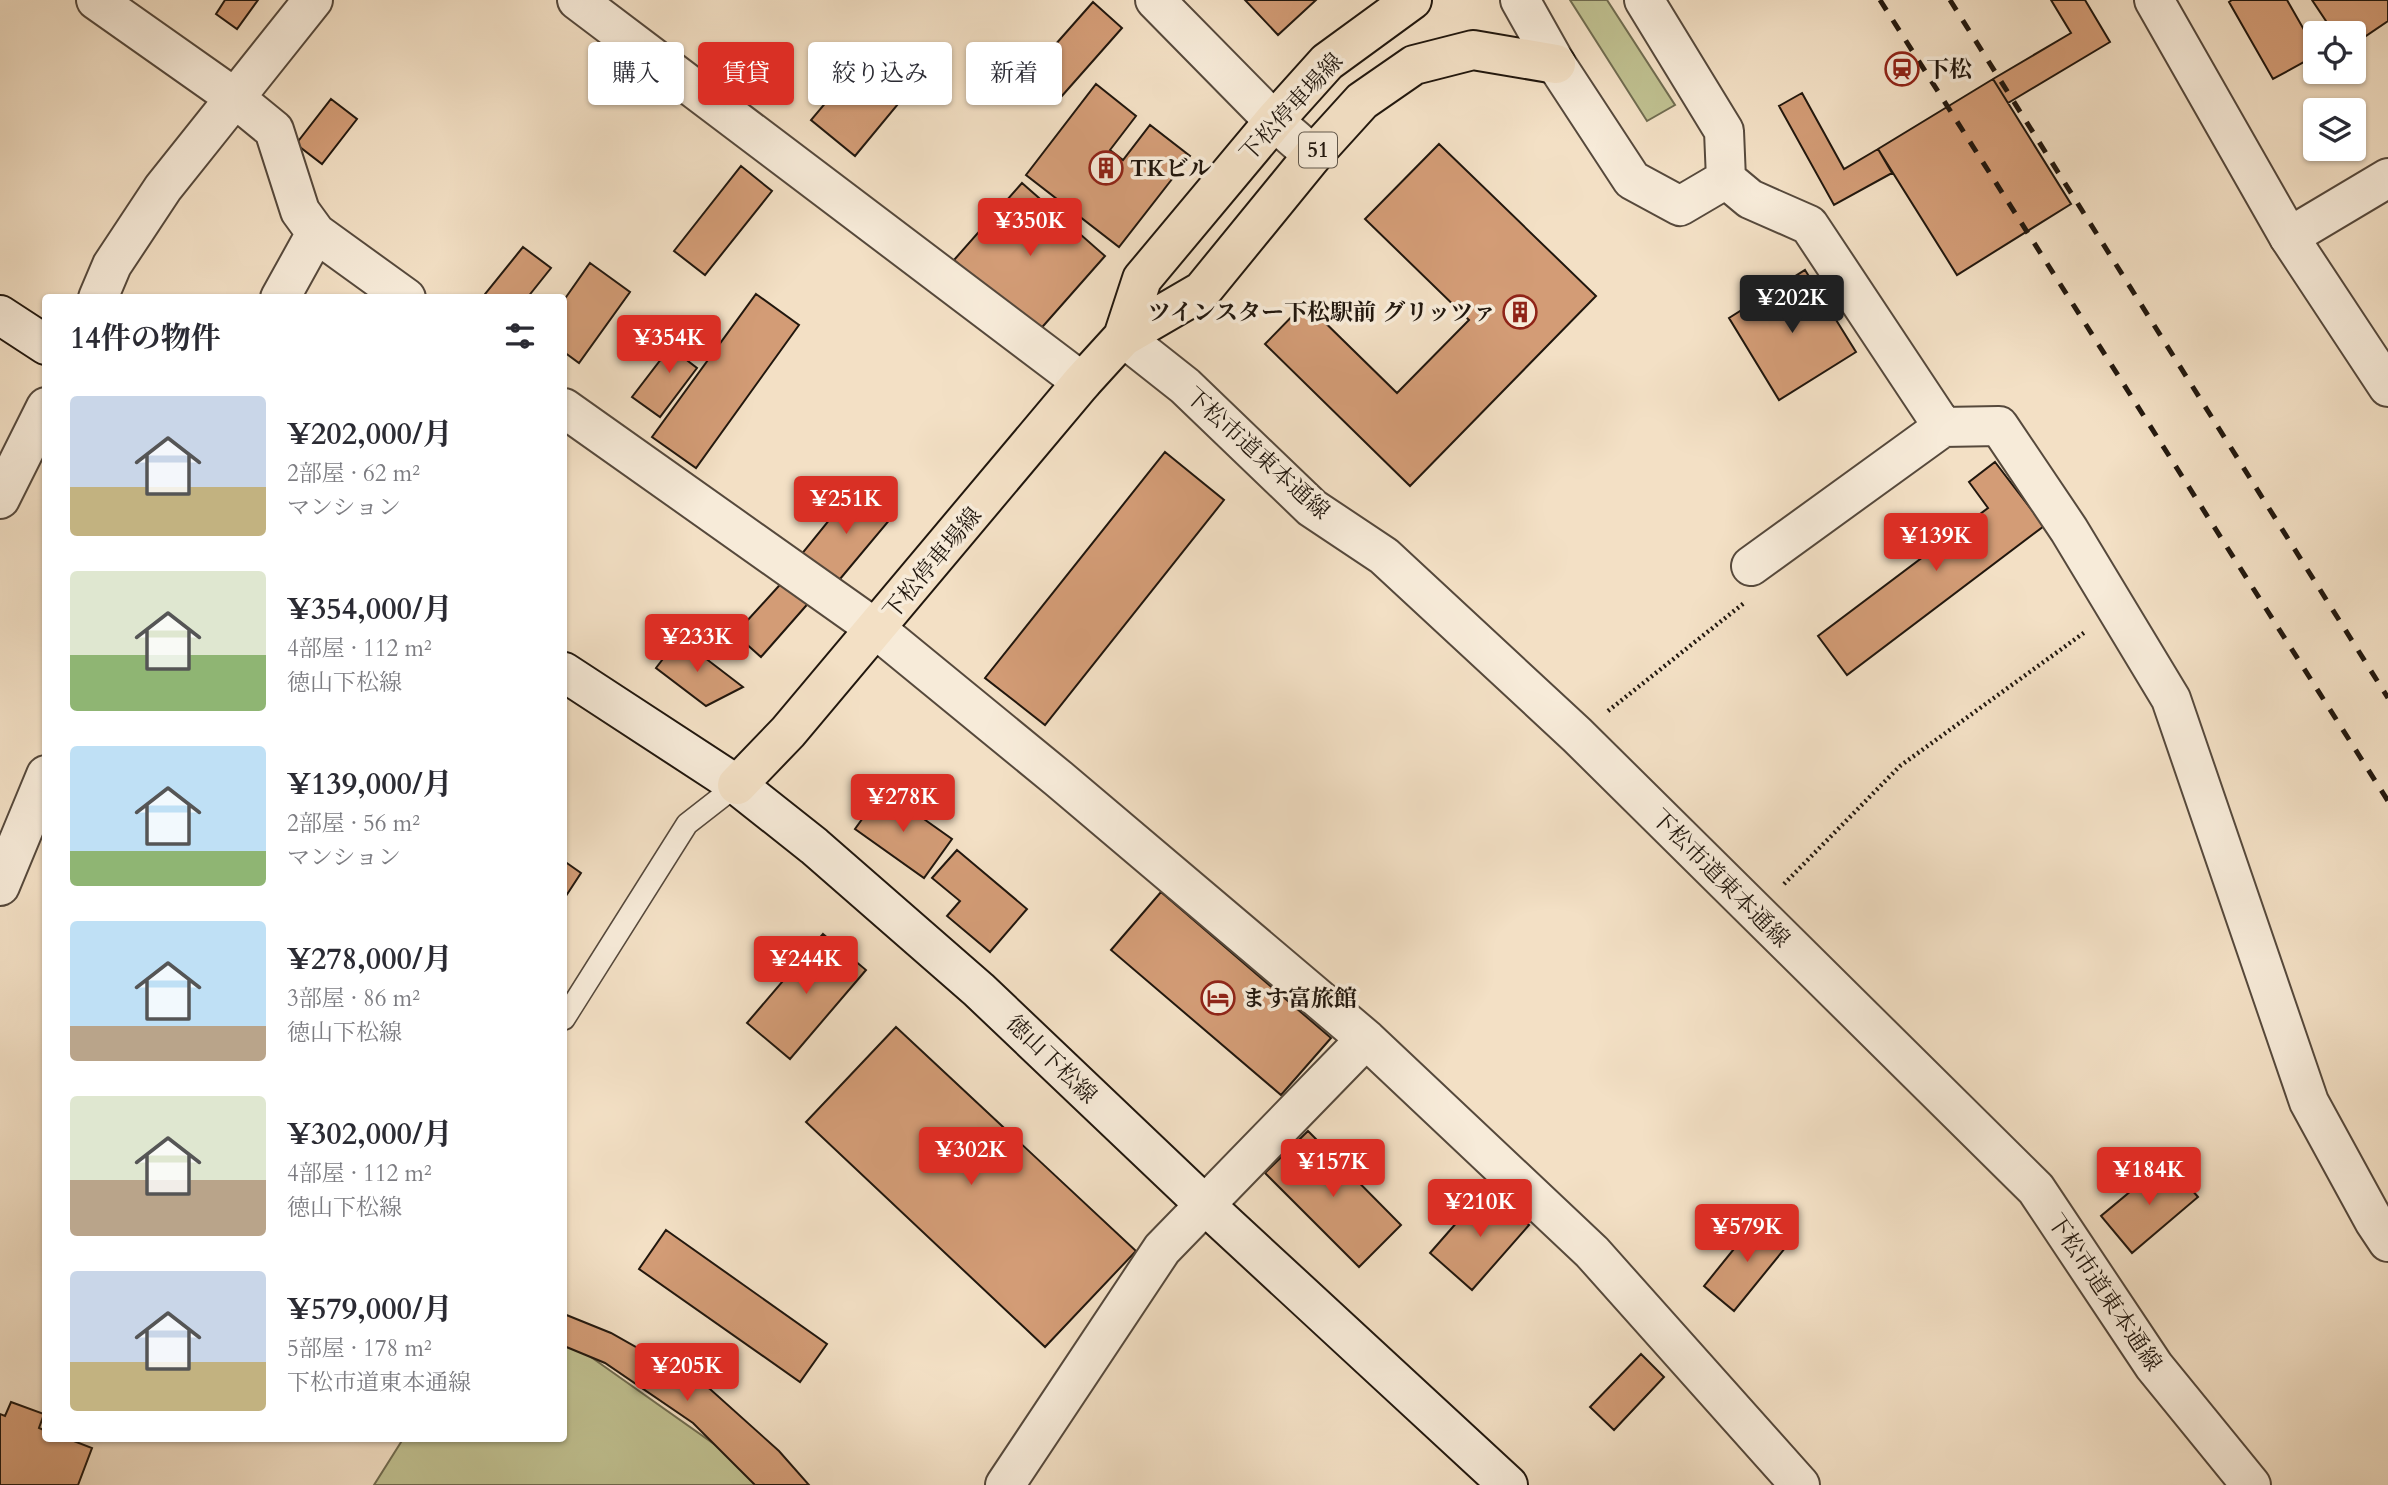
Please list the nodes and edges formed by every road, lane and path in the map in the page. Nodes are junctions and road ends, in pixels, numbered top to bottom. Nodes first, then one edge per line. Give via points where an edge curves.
1 (96, 0) edge
2 (313, 0) edge
3 (577, 0) edge
4 (1156, 0) edge
5 (1412, 0) edge
6 (1520, 0) edge
7 (1644, 0) edge
8 (2154, 0) edge
9 (1556, 64) junction
10 (235, 99) junction
11 (1274, 121) junction
12 (1314, 155) junction
13 (2388, 177) edge
14 (1726, 179) junction
15 (316, 233) junction
16 (2290, 237) junction
17 (100, 294) edge
18 (282, 294) edge
19 (400, 294) edge
20 (0, 315) edge
21 (1123, 337) junction
22 (42, 342) edge
23 (1082, 382) junction
24 (2388, 387) edge
25 (567, 410) edge
26 (42, 415) edge
27 (1943, 427) junction
28 (0, 499) edge
29 (1751, 566) joint
30 (2116, 609) junction
31 (876, 629) junction
32 (567, 674) edge
33 (1577, 735) junction
34 (42, 785) edge
35 (737, 785) junction
36 (0, 886) edge
37 (1756, 912) junction
38 (567, 1014) edge
39 (1366, 1039) junction
40 (1204, 1204) junction
41 (2388, 1242) edge
42 (1005, 1485) edge
43 (1508, 1485) edge
44 (1800, 1485) edge
45 (2250, 1485) edge

1 - 10 street
2 - 10 street
3 - 23 street
4 - 11 street
5 - 11 main road, 下松停車場線 / 51 via 1327,62
6 - 9 street
7 - 14 street via 1724,131
8 - 16 street
9 - 12 main road, 下松停車場線 / 51 via 1472,50 1414,65 1362,101
9 - 14 street via 1632,180 1680,206
10 - 15 street via 274,130 300,211
10 - 17 street via 163,188 112,265
11 - 12 street
11 - 21 main road, 下松停車場線 / 51 via 1142,279
12 - 21 main road, 下松停車場線 / 51 via 1202,291
13 - 16 street
14 - 27 street via 1750,199 1809,225
15 - 18 street
15 - 19 street
16 - 24 street
20 - 22 street
21 - 23 main road, 下松停車場線 / 51
21 - 33 street, 下松市道東本通線 via 1185,386 1312,508 1384,556
23 - 31 main road, 下松停車場線 / 51
25 - 31 street
26 - 28 street
27 - 29 street
27 - 30 street via 1999,426
29 - 33 path via 1755,594
30 - 37 path via 1900,766
30 - 41 street via 2171,699 2309,1102
31 - 35 main road, 下松停車場線 / 51
31 - 39 street
32 - 35 street, 徳山下松線
33 - 37 street, 下松市道東本通線
34 - 36 street
35 - 38 lane via 687,824
35 - 40 street, 徳山下松線 via 979,990
37 - 45 street, 下松市道東本通線 via 2036,1189 2154,1366
39 - 40 street
39 - 44 street via 1592,1252
40 - 42 street via 1162,1249
40 - 43 street, 徳山下松線

